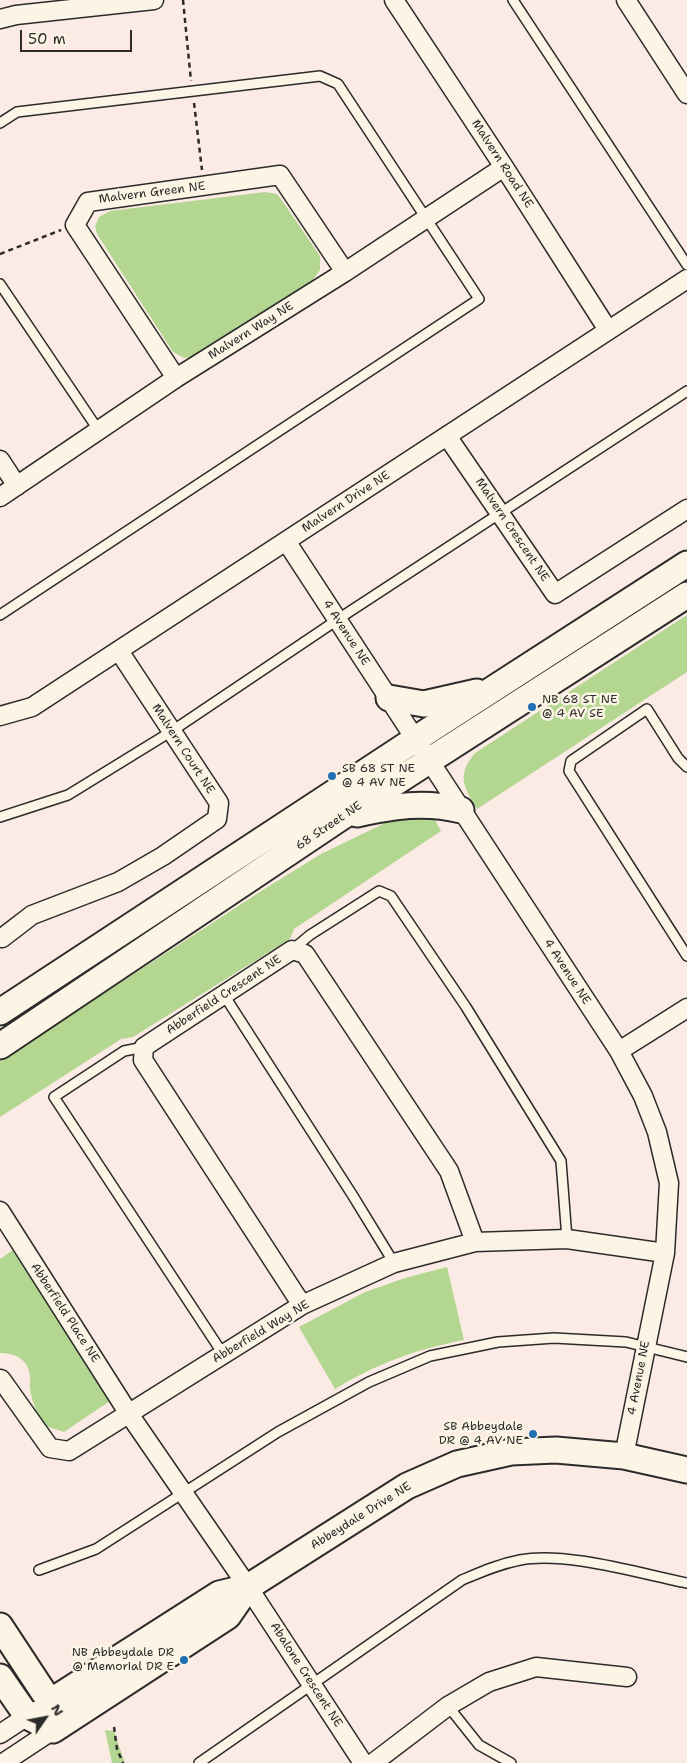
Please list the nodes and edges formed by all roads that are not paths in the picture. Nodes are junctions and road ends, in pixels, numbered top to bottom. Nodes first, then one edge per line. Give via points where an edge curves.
1 (154, 0) edge
2 (394, 0) edge
3 (513, 0) edge
4 (626, 0) edge
5 (0, 19) edge
6 (685, 86) edge
7 (0, 123) edge
8 (504, 167) junction
9 (427, 218) junction
10 (687, 265) edge
11 (345, 272) junction
12 (687, 279) edge
13 (0, 284) edge
14 (608, 330) junction
15 (176, 378) junction
16 (687, 392) edge
17 (99, 431) junction
18 (447, 436) junction
19 (0, 460) edge
20 (17, 486) junction
21 (0, 497) edge
22 (687, 509) edge
23 (500, 513) junction
24 (286, 542) junction
25 (687, 564) edge
26 (687, 595) edge
27 (0, 615) edge
28 (337, 620) junction
29 (119, 650) junction
30 (494, 688) junction
31 (389, 698) junction
32 (0, 716) edge
33 (172, 731) junction
34 (415, 740) junction
35 (429, 761) junction
36 (687, 767) edge
37 (461, 810) junction
38 (0, 817) edge
39 (340, 818) junction
40 (2, 938) dead end
41 (292, 950) junction
42 (687, 956) edge
43 (224, 995) junction
44 (687, 1008) edge
45 (0, 1012) edge
46 (0, 1046) edge
47 (144, 1048) junction
48 (619, 1051) junction
49 (0, 1211) edge
50 (567, 1239) junction
51 (475, 1242) junction
52 (665, 1253) junction
53 (394, 1263) junction
54 (302, 1306) junction
55 (645, 1347) junction
56 (223, 1354) junction
57 (687, 1357) edge
58 (1, 1379) edge
59 (130, 1414) junction
60 (624, 1456) junction
61 (687, 1470) edge
62 (185, 1493) junction
63 (39, 1570) dead end
64 (687, 1584) edge
65 (248, 1587) junction
66 (0, 1626) edge
67 (0, 1677) edge
68 (627, 1677) dead end
69 (312, 1685) junction
70 (50, 1702) junction
71 (448, 1706) junction
72 (27, 1716) junction
73 (53, 1730) junction
74 (0, 1734) edge
75 (3, 1763) edge
76 (199, 1763) edge
77 (364, 1763) edge
78 (373, 1763) edge
79 (511, 1763) edge

1 - 5 street
2 - 8 street, Malvern Road NE
3 - 10 lane
4 - 6 street
7 - 9 lane via 17,112 320,76 338,84
8 - 9 street, Malvern Way NE
8 - 14 street, Malvern Road NE
9 - 11 street, Malvern Way NE
9 - 27 lane via 479,299
11 - 15 street, Malvern Way NE
11 - 15 street, Malvern Green NE via 280,175 88,202 75,225
12 - 14 street, Malvern Drive NE
13 - 17 lane
14 - 18 street, Malvern Drive NE
15 - 17 street, Malvern Way NE
16 - 23 lane
17 - 20 street, Malvern Way NE
18 - 23 street, Malvern Crescent NE
18 - 24 street, Malvern Drive NE
19 - 20 street
20 - 21 street, Malvern Way NE
22 - 23 street, Malvern Crescent NE via 555,594
23 - 28 lane
24 - 28 street, 4 Avenue NE
24 - 29 street, Malvern Drive NE
25 - 30 main road, 68 Street NE
26 - 35 main road, 68 Street NE
28 - 31 street, 4 Avenue NE
28 - 33 lane
29 - 32 street, Malvern Drive NE via 32,707
29 - 33 street, Malvern Court NE
30 - 31 main road via 424,704
30 - 34 main road, 68 Street NE
31 - 34 street, 4 Avenue NE
33 - 38 lane via 68,795
33 - 40 street, Malvern Court NE via 219,803 217,819 118,882 32,915
34 - 35 street, 4 Avenue NE
34 - 45 main road, 68 Street NE
35 - 37 street, 4 Avenue NE
35 - 39 main road, 68 Street NE
36 - 42 lane via 647,709 571,761 569,771
37 - 39 main road via 425,804
37 - 48 street, 4 Avenue NE
39 - 46 main road, 68 Street NE
41 - 43 street, Abberfield Crescent NE
41 - 50 lane via 379,891 391,896 466,1007 561,1160
41 - 51 street, Abberfield Crescent NE via 305,954 449,1171
43 - 47 street, Abberfield Crescent NE
43 - 53 lane
44 - 48 street
47 - 54 street via 143,1060
47 - 56 lane via 124,1051 54,1097
48 - 52 street, 4 Avenue NE via 643,1096 657,1132 669,1183
49 - 59 street, Abberfield Place NE
50 - 51 street, Abberfield Way NE
50 - 52 street, Abberfield Way NE
51 - 53 street, Abberfield Way NE
52 - 55 street, 4 Avenue NE
53 - 54 street, Abberfield Way NE
54 - 56 street, Abberfield Way NE
55 - 57 lane
55 - 60 street, 4 Avenue NE
55 - 62 lane via 626,1342 554,1338 498,1342 430,1356 368,1382 286,1428
56 - 59 street, Abberfield Way NE
58 - 59 street, Abberfield Way NE via 50,1448 70,1451
59 - 62 street
60 - 61 main road, Abbeydale Drive NE
60 - 65 main road, Abbeydale Drive NE via 556,1450 511,1452 457,1464 407,1486
62 - 63 lane via 96,1549
62 - 65 street
64 - 69 lane via 584,1562 522,1559 493,1566 462,1580
65 - 69 street, Abalone Crescent NE
65 - 70 main road, Abbeydale Drive NE via 219,1594
65 - 73 main road, Abbeydale Drive NE via 228,1616
66 - 70 main road
67 - 72 main road
68 - 71 street via 536,1667 489,1682
69 - 76 lane
69 - 77 street, Abalone Crescent NE
70 - 72 street
70 - 73 main road
71 - 78 street
71 - 79 lane via 479,1745
72 - 73 main road
72 - 74 street
73 - 75 street

